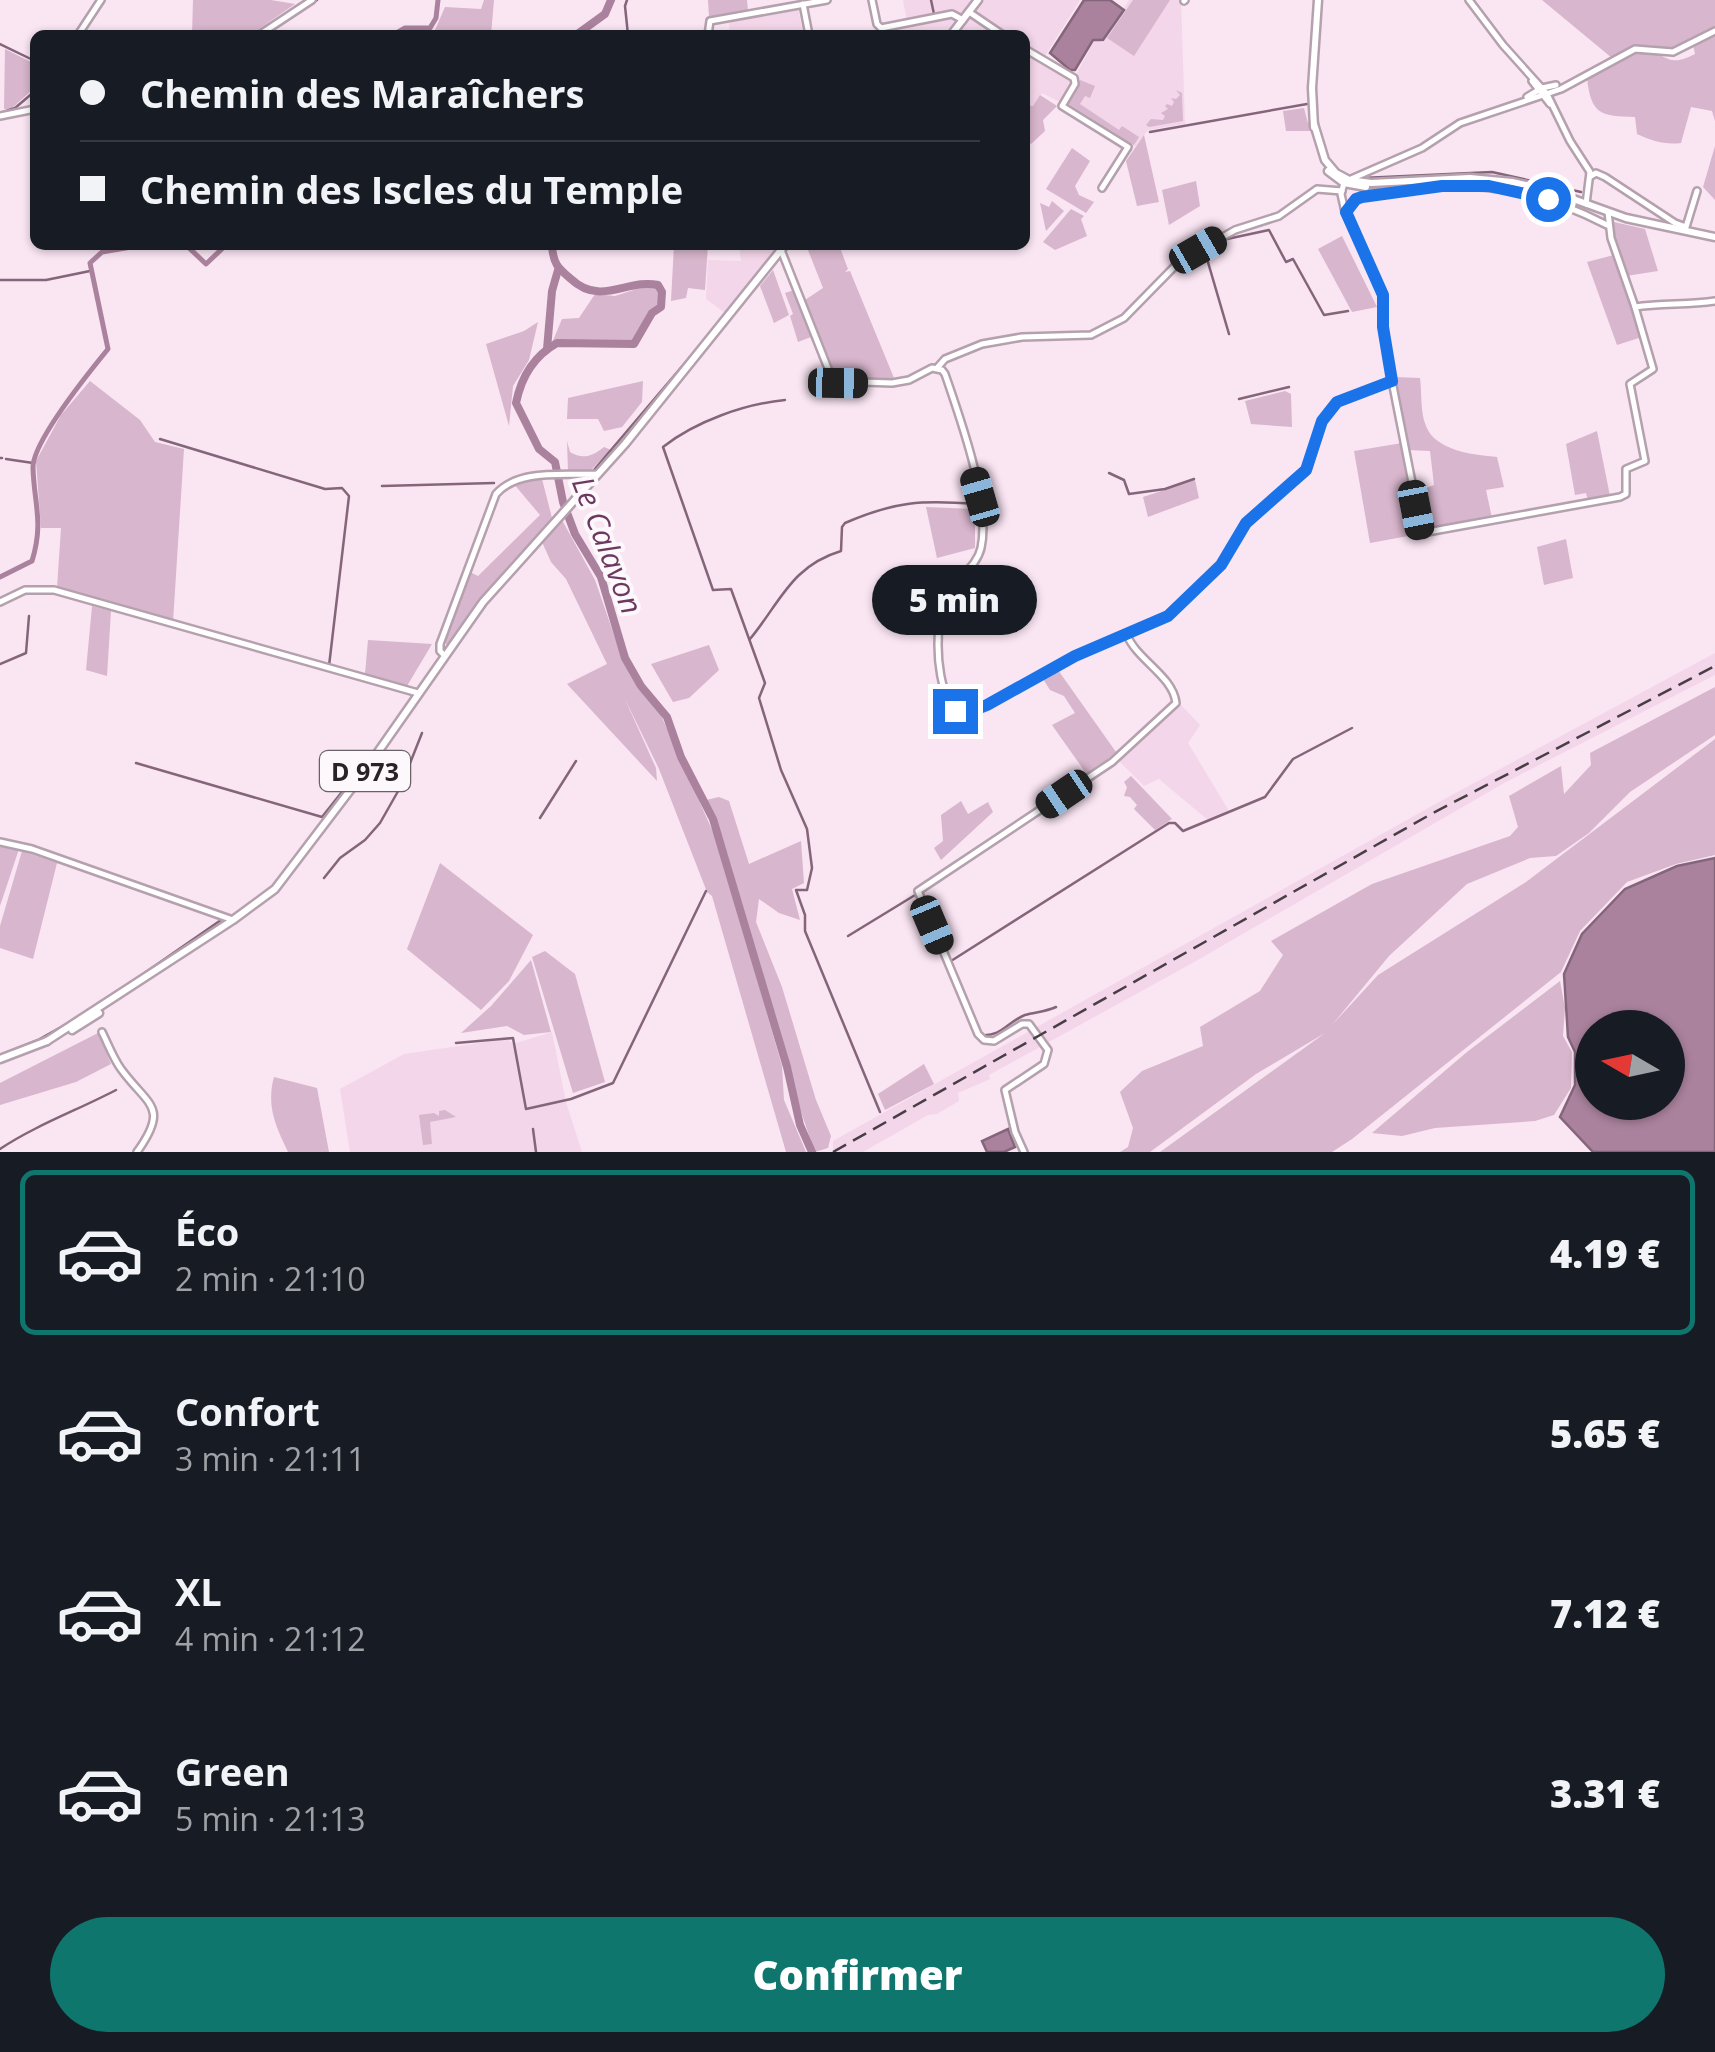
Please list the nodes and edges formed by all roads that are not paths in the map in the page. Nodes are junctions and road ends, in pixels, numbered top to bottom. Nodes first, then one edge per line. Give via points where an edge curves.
1 (101, 0) edge
2 (312, 0) edge
3 (827, 0) edge
4 (872, 0) edge
5 (978, 0) edge
6 (1318, 0) edge
7 (1469, 0) edge
8 (803, 4) junction
9 (969, 12) junction
10 (963, 20) junction
11 (81, 30) edge
12 (267, 30) edge
13 (709, 30) edge
14 (808, 30) edge
15 (955, 30) edge
16 (996, 30) edge
17 (1715, 31) edge
18 (1030, 52) edge
19 (1530, 75) junction
20 (1559, 87) junction
21 (1543, 91) junction
22 (1525, 99) junction
23 (1555, 106) junction
24 (30, 110) edge
25 (0, 116) edge
26 (1558, 116) junction
27 (1591, 176) junction
28 (1432, 178) junction
29 (1344, 183) junction
30 (1102, 188) dead end
31 (1697, 191) dead end
32 (1586, 204) junction
33 (1346, 212) junction
34 (1608, 212) junction
35 (1607, 224) junction
36 (1715, 237) edge
37 (780, 251) edge
38 (1715, 301) edge
39 (1635, 307) junction
40 (937, 368) junction
41 (1392, 381) junction
42 (598, 474) junction
43 (0, 602) edge
44 (1127, 634) junction
45 (444, 655) junction
46 (418, 693) junction
47 (0, 842) edge
48 (233, 920) junction
49 (102, 1032) dead end
50 (0, 1059) edge
51 (137, 1152) edge
52 (1024, 1152) edge

1 - 11 street
2 - 12 street
3 - 8 street
4 - 10 street via 881,28 952,14
5 - 9 main road
6 - 29 main road via 1314,124 1322,161
7 - 19 street
8 - 13 street via 710,21
8 - 14 street
9 - 10 main road
9 - 16 street
10 - 15 main road
17 - 20 street via 1672,52 1639,48
18 - 30 street via 1074,78 1062,106 1128,146
19 - 20 street
19 - 21 street
19 - 22 street
20 - 21 street
20 - 23 street
21 - 22 street
21 - 23 street
21 - 26 street
22 - 29 street via 1460,123
23 - 26 street
24 - 25 street
26 - 27 street
27 - 31 street via 1686,226
27 - 32 street
28 - 29 main road
28 - 29 main road
28 - 32 main road via 1512,182
29 - 33 street
29 - 40 street via 1316,190 1278,216 1198,250 1124,318 1091,335 982,344
32 - 34 main road
33 - 35 street via 1356,199 1381,193 1470,185 1536,196
33 - 41 street via 1383,295
34 - 35 street
34 - 36 main road
35 - 39 street
37 - 40 street via 833,382 892,383
37 - 42 main road
38 - 39 street
39 - 41 street via 1653,369 1630,384 1645,461 1626,468 1626,494 1620,497 1422,533
40 - 44 street via 945,374 982,508 977,558 943,612 938,671 949,706 961,714 987,705
41 - 44 street via 1337,402 1322,421 1299,479 1246,523 1221,565 1168,616
42 - 45 main road, D 973
42 - 45 street via 506,482 490,504 441,641
43 - 46 street via 25,590 54,590
44 - 52 street via 1176,703 1112,762 918,891 978,1034 994,1041 1029,1024 1049,1052 1044,1064 1005,1090
45 - 46 main road, D 973
46 - 48 main road, D 973 via 282,882
47 - 48 street
48 - 50 main road, D 973 via 82,1024
49 - 51 street via 120,1068 152,1105 154,1126

